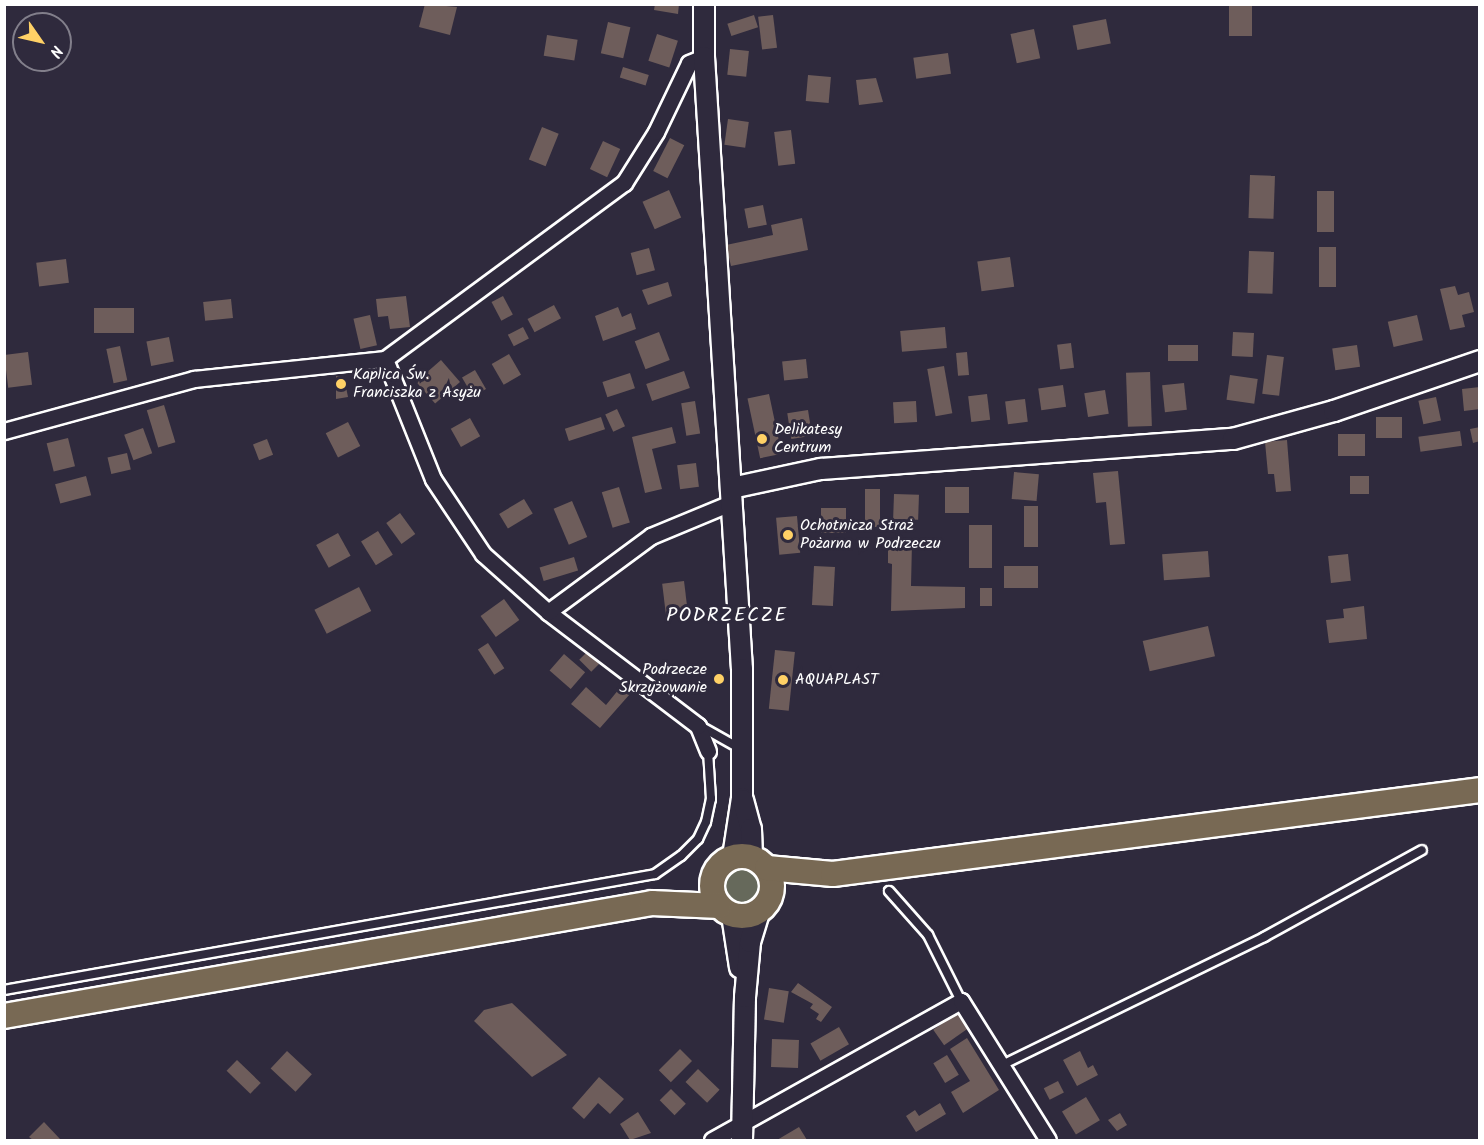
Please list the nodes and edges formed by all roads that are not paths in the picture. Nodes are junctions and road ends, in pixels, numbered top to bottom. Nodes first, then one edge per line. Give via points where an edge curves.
1 (704, 4) edge
2 (704, 57) junction
3 (385, 359) junction
4 (1479, 361) edge
5 (4, 431) edge
6 (733, 495) junction
7 (548, 612) junction
8 (698, 726) junction
9 (743, 750) junction
10 (708, 751) joint
11 (1479, 790) edge
12 (1422, 850) dead end
13 (751, 861) junction
14 (833, 874) junction
15 (713, 878) junction
16 (889, 891) dead end
17 (652, 903) junction
18 (765, 904) junction
19 (726, 911) junction
20 (4, 990) edge
21 (745, 997) junction
22 (962, 1001) junction
23 (4, 1016) edge
24 (1002, 1065) junction
25 (742, 1133) edge
26 (712, 1140) edge
27 (1048, 1140) edge

1 - 2 street
2 - 3 street via 689,63 656,132 624,183
2 - 6 street
3 - 5 street via 194,380
3 - 7 street via 433,479 483,554
4 - 6 street via 1334,411 1233,439 821,469
6 - 7 street via 651,536
6 - 9 street
7 - 8 street
8 - 9 lane
8 - 10 street
9 - 13 street via 742,798 751,829
10 - 20 lane via 711,799 706,822 698,839 655,874
11 - 14 main road
12 - 24 lane via 1264,937
13 - 14 main road
13 - 15 main road via 717,869
13 - 18 main road via 773,887
14 - 18 main road via 780,890
15 - 17 main road
15 - 19 main road via 712,888
16 - 22 lane via 933,944
17 - 19 main road
17 - 23 main road
18 - 19 main road
18 - 21 street via 750,942
19 - 21 street
21 - 25 street
22 - 24 street
22 - 25 street via 870,1049
24 - 27 street
25 - 26 street

